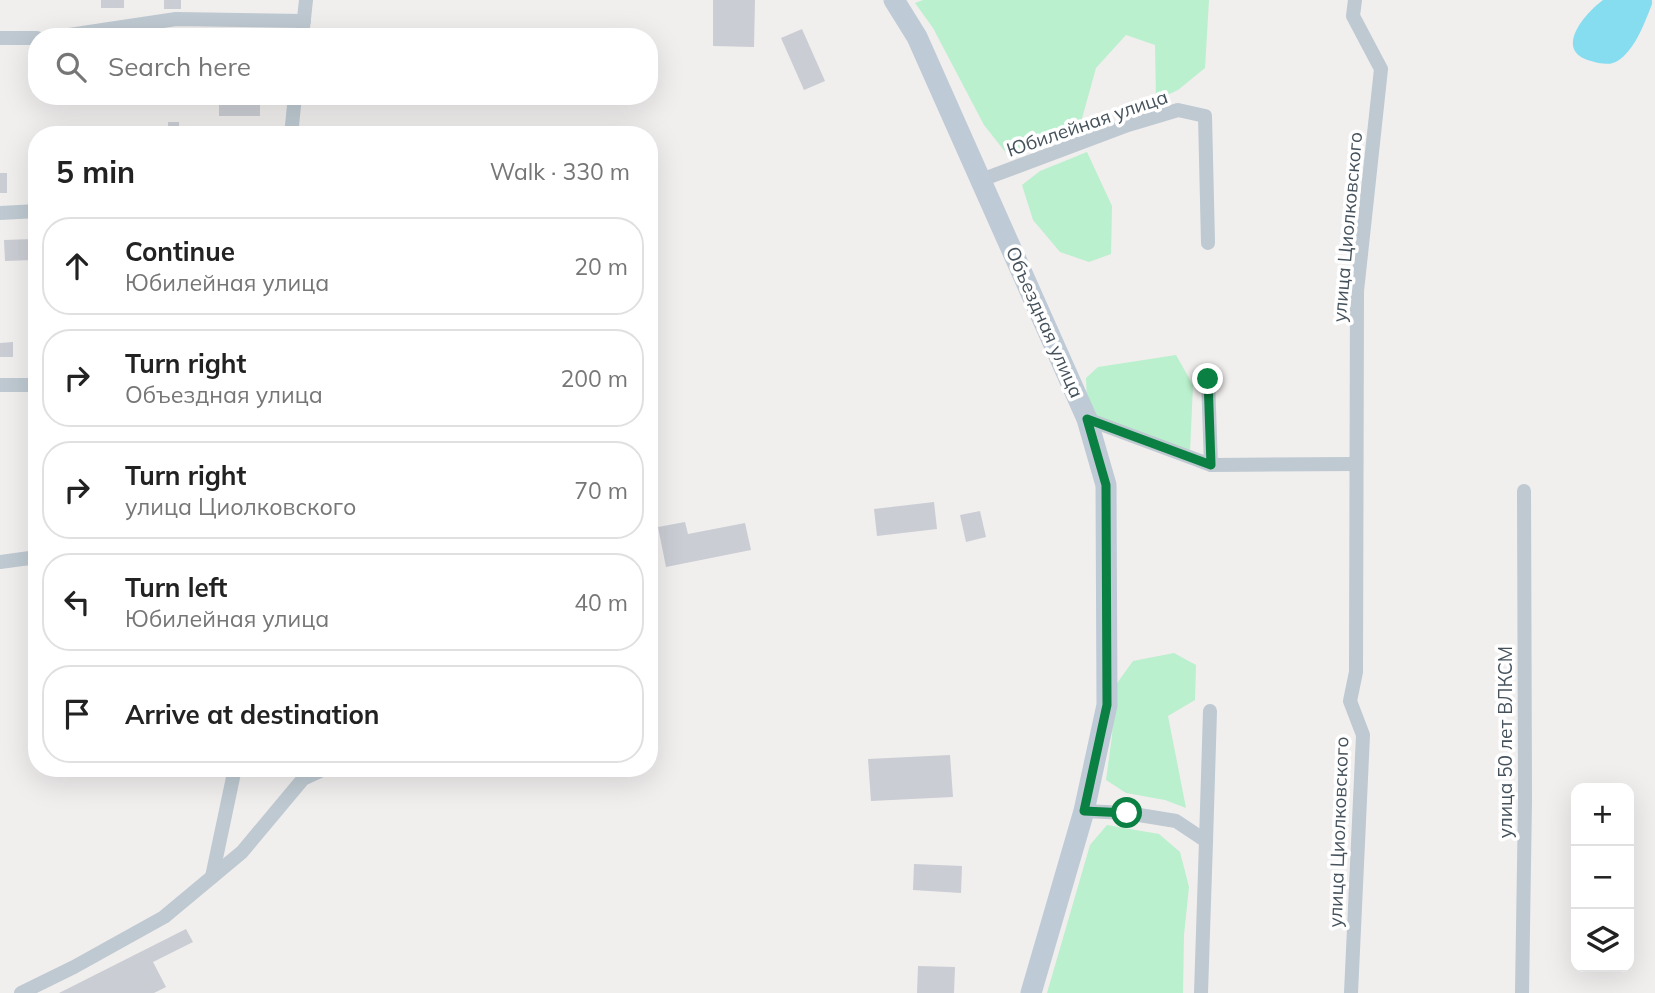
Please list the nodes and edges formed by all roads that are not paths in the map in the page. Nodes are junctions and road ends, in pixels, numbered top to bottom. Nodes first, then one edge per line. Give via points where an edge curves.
1 (306, 0) edge
2 (894, 0) edge
3 (1354, 0) edge
4 (304, 21) junction
5 (116, 28) edge
6 (303, 28) edge
7 (0, 38) edge
8 (28, 38) edge
9 (294, 105) edge
10 (292, 126) edge
11 (981, 180) junction
12 (28, 211) edge
13 (0, 213) edge
14 (1208, 243) dead end
15 (1208, 379) dead end
16 (0, 385) edge
17 (28, 385) edge
18 (1087, 419) junction
19 (1355, 464) junction
20 (1211, 465) junction
21 (1524, 491) dead end
22 (28, 558) edge
23 (0, 562) edge
24 (1210, 711) dead end
25 (233, 777) edge
26 (307, 777) edge
27 (1084, 811) junction
28 (1206, 841) junction
29 (212, 877) junction
30 (21, 993) edge
31 (1031, 993) edge
32 (1201, 993) edge
33 (1351, 993) edge
34 (1522, 993) edge

1 - 4 street
2 - 11 main road, Объездная улица via 917,37
3 - 19 street, улица Циолковского via 1353,16 1381,69 1357,291
4 - 5 street via 176,19
4 - 6 street
7 - 8 street
9 - 10 street
11 - 14 street, Юбилейная улица via 1178,110 1205,116
11 - 18 main road, Объездная улица
12 - 13 street
15 - 20 street
16 - 17 street
18 - 20 street
18 - 27 main road, Объездная улица via 1106,485 1107,705
19 - 20 street
19 - 33 street, улица Циолковского via 1356,672 1350,701 1363,735
21 - 34 street, улица 50 лет ВЛКСМ
22 - 23 street
24 - 28 street
25 - 29 street
26 - 29 street via 242,852
27 - 28 street via 1176,821
27 - 31 main road, Объездная улица
28 - 32 street
29 - 30 street via 164,917

